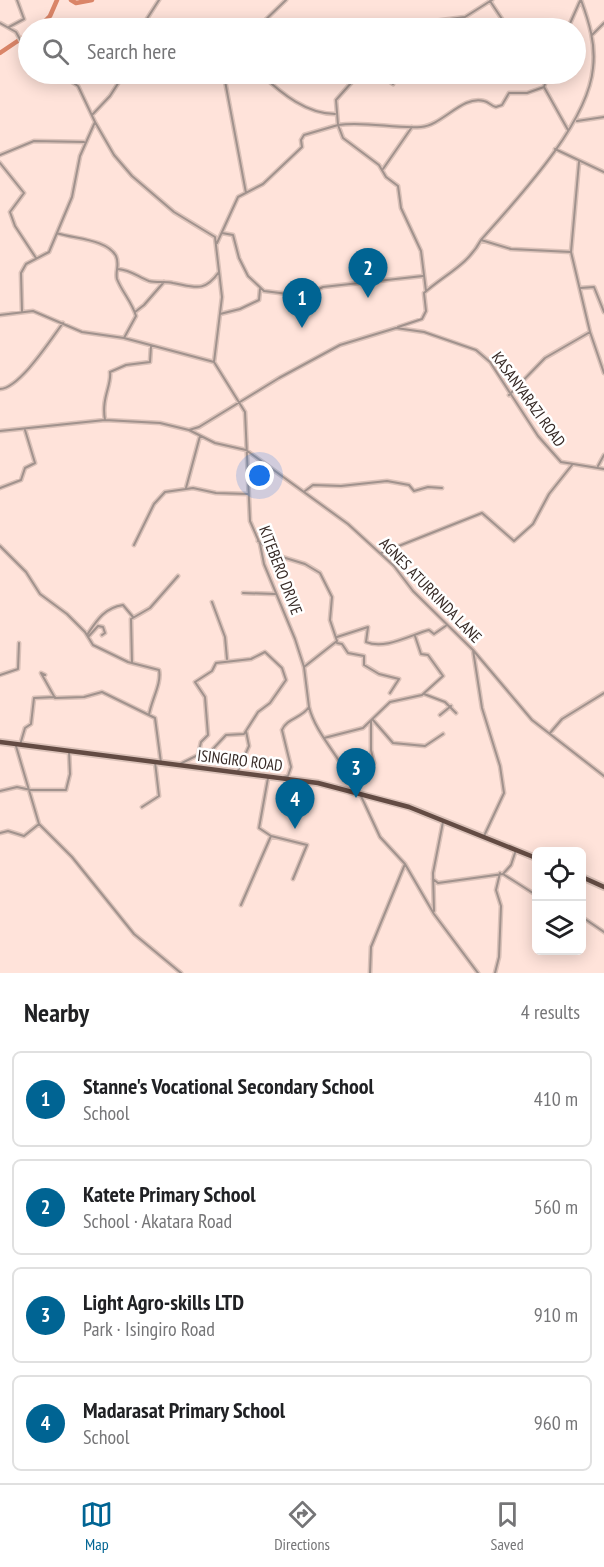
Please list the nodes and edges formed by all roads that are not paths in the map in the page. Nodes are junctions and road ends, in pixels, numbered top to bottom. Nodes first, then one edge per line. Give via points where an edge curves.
1 (17, 0) edge
2 (159, 0) edge
3 (286, 0) edge
4 (581, 0) edge
5 (491, 1) edge
6 (24, 18) edge
7 (147, 18) edge
8 (267, 18) edge
9 (457, 18) edge
10 (502, 18) edge
11 (573, 18) edge
12 (18, 22) edge
13 (0, 23) edge
14 (604, 23) edge
15 (9, 27) junction
16 (592, 35) junction
17 (18, 36) edge
18 (75, 84) edge
19 (118, 84) edge
20 (226, 84) edge
21 (272, 84) edge
22 (350, 84) edge
23 (545, 84) edge
24 (544, 87) junction
25 (335, 114) junction
26 (92, 116) junction
27 (604, 117) edge
28 (576, 121) junction
29 (95, 122) junction
30 (338, 125) junction
31 (412, 126) junction
32 (568, 131) junction
33 (84, 142) junction
34 (555, 149) junction
35 (0, 155) edge
36 (579, 162) junction
37 (0, 163) edge
38 (383, 169) junction
39 (604, 172) edge
40 (246, 193) junction
41 (57, 233) junction
42 (221, 233) junction
43 (481, 240) junction
44 (217, 243) junction
45 (571, 252) junction
46 (36, 258) junction
47 (118, 269) junction
48 (219, 271) junction
49 (423, 276) junction
50 (165, 282) junction
51 (580, 288) junction
52 (261, 289) junction
53 (426, 291) junction
54 (604, 299) edge
55 (600, 300) junction
56 (22, 311) junction
57 (135, 312) junction
58 (604, 312) edge
59 (220, 314) junction
60 (0, 315) edge
61 (63, 323) junction
62 (396, 328) junction
63 (590, 332) junction
64 (124, 338) junction
65 (151, 346) junction
66 (214, 362) junction
67 (604, 373) edge
68 (0, 389) edge
69 (509, 395) junction
70 (240, 403) junction
71 (105, 420) junction
72 (26, 430) junction
73 (189, 430) junction
74 (0, 431) edge
75 (200, 436) junction
76 (246, 450) junction
77 (604, 455) edge
78 (572, 465) junction
79 (597, 466) junction
80 (604, 469) edge
81 (0, 488) edge
82 (442, 488) dead end
83 (186, 489) junction
84 (305, 491) junction
85 (248, 494) junction
86 (258, 541) junction
87 (134, 545) dead end
88 (0, 546) edge
89 (381, 553) junction
90 (178, 576) dead end
91 (243, 593) dead end
92 (275, 594) junction
93 (212, 602) dead end
94 (133, 616) junction
95 (447, 625) junction
96 (102, 635) dead end
97 (87, 636) junction
98 (415, 636) junction
99 (337, 637) junction
100 (19, 643) dead end
101 (336, 643) junction
102 (473, 650) junction
103 (227, 660) junction
104 (132, 663) junction
105 (304, 667) junction
106 (0, 675) edge
107 (45, 675) dead end
108 (390, 693) dead end
109 (604, 693) edge
110 (424, 694) junction
111 (55, 698) junction
112 (451, 706) junction
113 (309, 707) junction
114 (456, 713) dead end
115 (149, 715) junction
116 (440, 715) dead end
117 (372, 720) junction
118 (246, 731) junction
119 (550, 733) junction
120 (443, 734) dead end
121 (324, 738) junction
122 (0, 742) edge
123 (18, 745) junction
124 (69, 751) junction
125 (198, 754) junction
126 (158, 762) junction
127 (180, 764) junction
128 (238, 771) junction
129 (268, 775) junction
130 (604, 776) edge
131 (284, 777) junction
132 (351, 784) junction
133 (31, 790) junction
134 (353, 790) junction
135 (0, 791) edge
136 (360, 793) junction
137 (142, 807) dead end
138 (444, 820) junction
139 (39, 824) junction
140 (0, 833) edge
141 (271, 836) junction
142 (484, 836) junction
143 (516, 850) junction
144 (532, 856) edge
145 (405, 864) junction
146 (501, 874) junction
147 (293, 879) dead end
148 (433, 879) junction
149 (586, 879) edge
150 (604, 887) edge
151 (532, 892) edge
152 (241, 905) dead end
153 (434, 914) junction
154 (586, 920) edge
155 (604, 932) edge
156 (181, 973) edge
157 (370, 973) edge
158 (478, 973) edge
159 (495, 973) edge

1 - 6 street
2 - 7 street
3 - 8 street
4 - 11 street
4 - 16 street
5 - 9 street
5 - 10 street
12 - 15 street
13 - 15 street
14 - 16 street
15 - 17 street
16 - 28 street via 593,71
18 - 26 street
19 - 26 street
20 - 40 street
21 - 25 street via 314,112
22 - 25 street via 336,100
23 - 24 street
24 - 31 street via 527,93 508,93 502,105 496,107 485,101 467,104 443,120 424,127
24 - 32 street
25 - 30 street
26 - 29 street
27 - 28 street
28 - 32 street
29 - 33 street
29 - 44 street via 114,154 138,182 174,212 212,233
30 - 31 street
30 - 38 street via 343,138
30 - 40 street via 304,135 302,147 282,168
31 - 38 street
32 - 34 street
33 - 35 street via 33,141
33 - 41 street via 72,197
34 - 36 street
34 - 43 street
36 - 39 street
36 - 45 street
37 - 46 street via 24,193 10,212
38 - 49 street via 386,177 398,186 401,208 421,251
40 - 42 street via 234,202
41 - 46 street via 49,252
41 - 47 street via 101,243 115,254
42 - 44 street
42 - 52 street via 233,235 243,267 252,283
43 - 45 street via 511,249
43 - 53 street via 458,269
44 - 48 street
45 - 51 street
46 - 56 street via 21,273
47 - 50 street via 153,282
47 - 57 street via 117,279
48 - 50 street via 204,286 189,288
48 - 59 street
49 - 52 street via 323,287 304,296
49 - 53 street
50 - 57 street
51 - 55 street via 592,286
51 - 63 street
52 - 59 street via 259,300
53 - 62 street via 422,319
54 - 55 street
55 - 58 street
56 - 60 street
56 - 61 street
57 - 64 street via 135,320
59 - 66 street
61 - 64 street via 82,332
61 - 68 street via 23,373 10,386
62 - 69 street, KASANYARAZI ROAD via 424,332 476,350 490,362
62 - 70 street, KASANYARAZI ROAD via 340,345
63 - 67 street
63 - 69 street via 545,357
64 - 65 street
65 - 66 street
65 - 71 street via 150,362 110,372 102,403
66 - 70 street, KITEBERO DRIVE
69 - 78 street, KASANYARAZI ROAD via 549,450 561,462
70 - 73 street, KASANYARAZI ROAD via 209,423
70 - 76 street, KITEBERO DRIVE via 245,412
71 - 72 street, AGNES ATURRINDA LANE
71 - 73 street, AGNES ATURRINDA LANE via 160,423
72 - 74 street, AGNES ATURRINDA LANE
72 - 81 street via 34,463 25,468 21,480
73 - 75 street, AGNES ATURRINDA LANE
75 - 76 street, AGNES ATURRINDA LANE
75 - 83 street
76 - 84 street, AGNES ATURRINDA LANE
76 - 85 street, KITEBERO DRIVE
77 - 79 street
78 - 79 street, KASANYARAZI ROAD
78 - 89 street via 549,494 533,524 514,541 482,513
79 - 80 street, KASANYARAZI ROAD
82 - 84 street via 414,491 409,485 387,481 313,485
83 - 85 street
83 - 87 street via 161,495
84 - 89 street, AGNES ATURRINDA LANE
85 - 86 street, KITEBERO DRIVE via 250,521
86 - 92 street, KITEBERO DRIVE
86 - 99 street via 279,556 320,573 332,597 330,620
88 - 97 street via 26,572 40,594 61,608
89 - 95 street, AGNES ATURRINDA LANE
90 - 94 street via 150,608
91 - 92 street
92 - 105 street, KITEBERO DRIVE
93 - 103 street via 225,636
94 - 97 street via 123,605 117,606 101,614
94 - 104 street
95 - 98 street via 434,634 429,630
95 - 102 street, AGNES ATURRINDA LANE
96 - 97 street via 103,627 98,626
97 - 104 street via 93,645
98 - 99 street via 369,644 365,640 368,627
98 - 110 street via 421,654 428,655 443,674
99 - 101 street
100 - 106 street via 18,669
101 - 105 street
101 - 108 street via 342,644 348,653 364,656 364,664 374,671 399,679
102 - 119 street, AGNES ATURRINDA LANE via 532,720
102 - 142 street via 482,708 504,793
103 - 118 street via 251,659 263,652 285,674 282,688
103 - 125 street via 216,663 212,671 195,682 205,697 208,732
104 - 115 street via 160,672
105 - 113 street, KITEBERO DRIVE
107 - 111 street via 40,673
109 - 119 street via 562,719
110 - 112 street
110 - 117 street via 390,702
111 - 115 street via 102,692
111 - 123 street via 34,698 31,724 24,729
112 - 114 street
112 - 116 street
113 - 121 street, KITEBERO DRIVE
113 - 131 street via 283,727 291,767
115 - 126 street via 158,723
117 - 120 street via 393,743 425,746
117 - 121 street via 351,732
117 - 132 street via 374,763 368,773
118 - 125 street via 242,735 226,735 212,750
118 - 128 street via 249,746
119 - 130 street, AGNES ATURRINDA LANE
121 - 132 street, KITEBERO DRIVE
122 - 123 main road, ISINGIRO ROAD
123 - 124 main road, ISINGIRO ROAD
123 - 133 street
124 - 126 main road, ISINGIRO ROAD
124 - 133 street via 66,790
125 - 127 street
126 - 127 main road, ISINGIRO ROAD
126 - 137 street via 159,796
127 - 128 main road, ISINGIRO ROAD
128 - 129 main road, ISINGIRO ROAD
129 - 131 main road, ISINGIRO ROAD
129 - 141 street via 259,828
131 - 134 main road, ISINGIRO ROAD
132 - 134 street, KITEBERO DRIVE
133 - 135 street via 17,787
133 - 139 street
134 - 136 main road, ISINGIRO ROAD
136 - 138 main road, ISINGIRO ROAD
136 - 145 street via 380,837
138 - 142 main road, ISINGIRO ROAD
138 - 148 street
139 - 140 street via 24,836
139 - 156 street via 72,857 134,934
141 - 147 street via 307,845
141 - 152 street
142 - 143 main road, ISINGIRO ROAD
143 - 144 main road, ISINGIRO ROAD
143 - 146 street via 511,865
145 - 153 street
145 - 157 street via 371,947
146 - 148 street via 438,883
146 - 151 street
146 - 159 street via 496,890 501,906
148 - 153 street
149 - 150 main road
153 - 158 street
154 - 155 street

